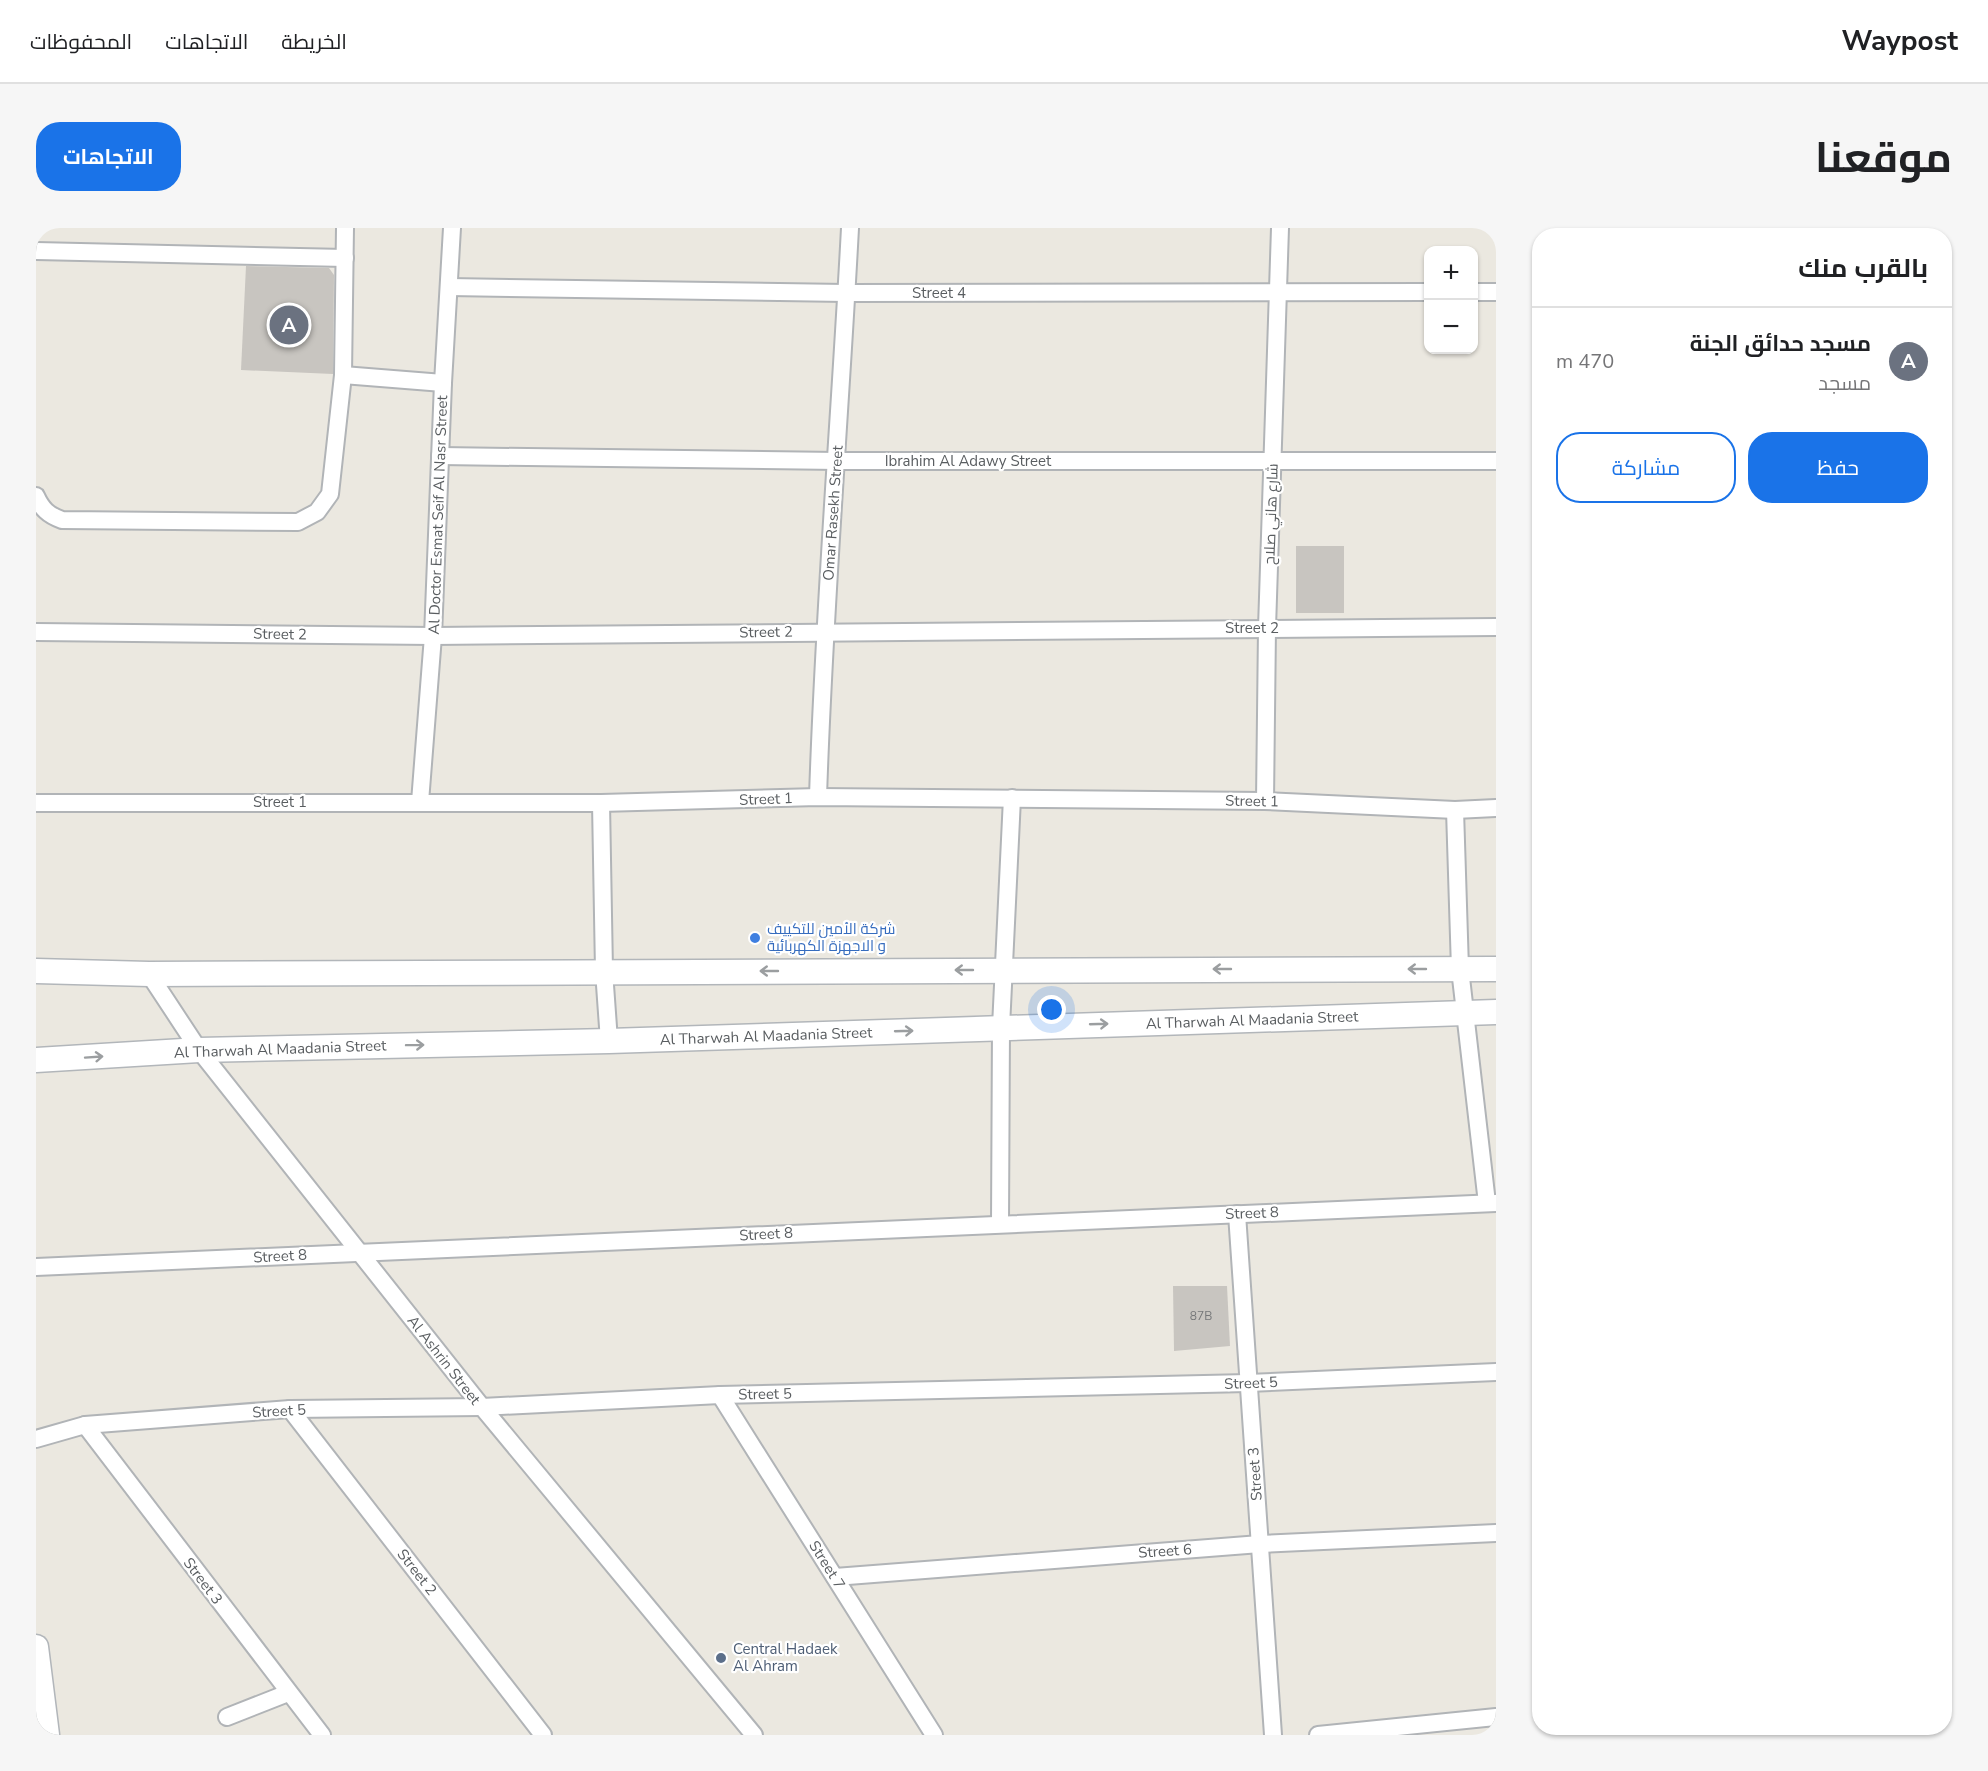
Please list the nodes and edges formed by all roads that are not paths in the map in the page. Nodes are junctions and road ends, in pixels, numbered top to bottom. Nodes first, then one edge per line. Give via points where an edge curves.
1 (345, 228) edge
2 (453, 228) edge
3 (850, 228) edge
4 (1280, 228) edge
5 (36, 251) edge
6 (345, 258) junction
7 (449, 287) junction
8 (1277, 292) junction
9 (1424, 292) edge
10 (1478, 292) edge
11 (1496, 292) edge
12 (846, 293) junction
13 (343, 375) junction
14 (443, 383) junction
15 (440, 456) junction
16 (838, 461) junction
17 (1496, 461) edge
18 (1274, 462) junction
19 (36, 496) edge
20 (1496, 627) edge
21 (1267, 628) junction
22 (824, 631) junction
23 (36, 632) edge
24 (433, 636) junction
25 (818, 797) junction
26 (1012, 798) junction
27 (1264, 801) junction
28 (420, 802) junction
29 (36, 803) edge
30 (601, 803) junction
31 (1496, 808) edge
32 (1455, 810) junction
33 (1460, 969) junction
34 (1496, 969) edge
35 (1004, 970) junction
36 (36, 971) edge
37 (604, 971) junction
38 (149, 974) junction
39 (1496, 1012) edge
40 (1465, 1013) junction
41 (1001, 1027) junction
42 (609, 1041) junction
43 (199, 1050) junction
44 (36, 1060) edge
45 (1491, 1203) edge
46 (1237, 1214) junction
47 (1000, 1223) junction
48 (359, 1252) junction
49 (36, 1267) edge
50 (1496, 1372) edge
51 (1248, 1383) junction
52 (720, 1395) junction
53 (482, 1407) junction
54 (290, 1409) junction
55 (85, 1425) junction
56 (36, 1439) edge
57 (1496, 1533) edge
58 (1260, 1544) junction
59 (835, 1577) junction
60 (36, 1647) edge
61 (288, 1693) junction
62 (227, 1717) dead end
63 (1496, 1717) edge
64 (1442, 1729) edge
65 (47, 1735) edge
66 (322, 1735) edge
67 (543, 1735) edge
68 (754, 1735) edge
69 (934, 1735) edge
70 (1273, 1735) edge
71 (1318, 1735) edge

1 - 6 street
2 - 7 street, Al Doctor Esmat Seif Al Nasr Street
3 - 12 street, Omar Rasekh Street
4 - 8 street, شارع هاني صلاح
5 - 6 street
6 - 13 street
7 - 12 street, Street 4
7 - 14 street, Al Doctor Esmat Seif Al Nasr Street
8 - 9 street, Street 4
8 - 12 street, Street 4
8 - 18 street, شارع هاني صلاح
10 - 11 street
12 - 16 street, Omar Rasekh Street
13 - 14 street
13 - 19 street via 330,494 317,512 297,522 62,520 51,516
14 - 15 street, Al Doctor Esmat Seif Al Nasr Street
15 - 16 street, Ibrahim Al Adawy Street
15 - 24 street, Al Doctor Esmat Seif Al Nasr Street
16 - 18 street, Ibrahim Al Adawy Street
16 - 22 street, Omar Rasekh Street
17 - 18 street, Ibrahim Al Adawy Street
18 - 21 street, شارع هاني صلاح
20 - 21 street, Street 2
21 - 22 street, Street 2
21 - 27 street, شارع هاني صلاح
22 - 24 street, Street 2
22 - 25 street, Omar Rasekh Street
23 - 24 street, Street 2
24 - 28 street, Al Doctor Esmat Seif Al Nasr Street
25 - 26 street, Street 1
25 - 30 street, Street 1
26 - 27 street, Street 1
26 - 35 street
27 - 32 street, Street 1
28 - 29 street, Street 1
28 - 30 street, Street 1
30 - 37 street
31 - 32 street, Street 1
32 - 33 street
33 - 34 street
33 -> 35 street
33 - 40 street
35 -> 37 street
35 - 41 street
36 - 38 street
37 - 38 street
37 - 42 street
38 - 43 street, Al Ashrin Street
39 - 40 street, Al Tharwah Al Maadania Street
41 -> 40 street, Al Tharwah Al Maadania Street
40 - 45 street
42 -> 41 street, Al Tharwah Al Maadania Street
41 - 47 street
43 -> 42 street, Al Tharwah Al Maadania Street
44 -> 43 street, Al Tharwah Al Maadania Street
43 - 48 street, Al Ashrin Street
45 - 46 street, Street 8
46 - 47 street, Street 8
46 - 51 street, Street 3
47 - 48 street, Street 8
48 - 49 street, Street 8
48 - 53 street, Al Ashrin Street
50 - 51 street, Street 5
51 - 52 street, Street 5
51 - 58 street, Street 3
52 - 53 street, Street 5
52 - 59 street, Street 7
53 - 54 street, Street 5
53 - 68 street, Al Ashrin Street
54 - 55 street, Street 5
54 - 67 street, Street 2
55 - 56 street, Street 5
55 - 61 street, Street 3
57 - 58 street, Street 6
58 - 59 street, Street 6
58 - 70 street, Street 3
59 - 69 street, Street 7
60 - 65 street
61 - 62 street
61 - 66 street, Street 3
63 - 64 street
64 - 71 street

